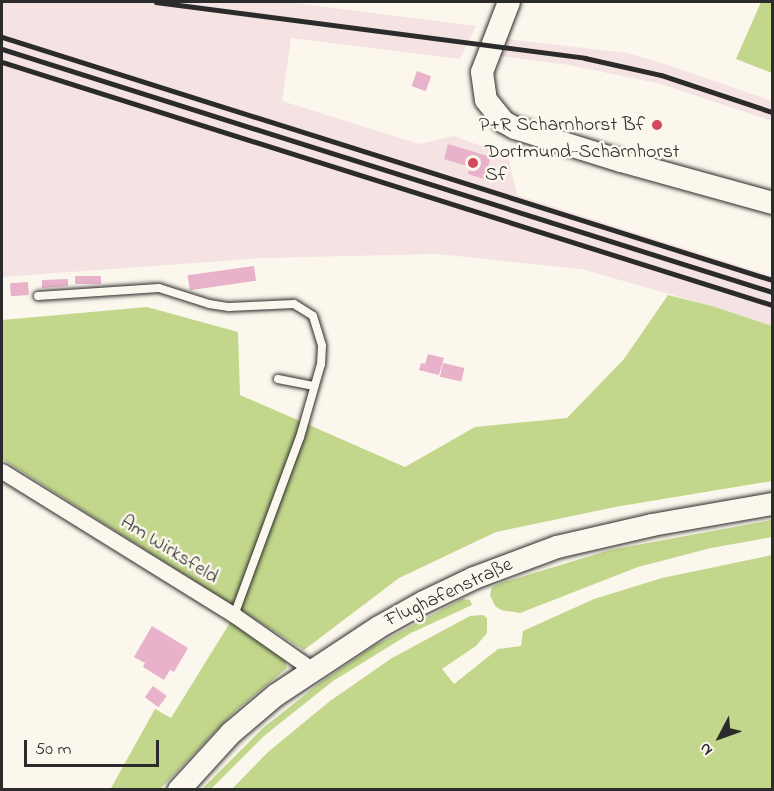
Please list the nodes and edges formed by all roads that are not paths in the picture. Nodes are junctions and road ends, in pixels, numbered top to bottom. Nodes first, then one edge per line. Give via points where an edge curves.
1 (509, 2) edge
2 (772, 203) edge
3 (38, 296) dead end
4 (278, 379) dead end
5 (314, 386) junction
6 (2, 471) edge
7 (772, 504) edge
8 (234, 615) junction
9 (311, 669) junction
10 (179, 789) edge

1 - 2 main road via 482,72 486,100 504,122 621,161
3 - 5 lane via 159,288 229,307 294,304 313,316 322,346
4 - 5 lane
5 - 8 lane via 300,437
6 - 8 street, Am Wirksfeld
7 - 9 main road, Flughafenstraße via 652,525 515,561 424,602
8 - 9 street, Am Wirksfeld
9 - 10 main road, Flughafenstraße via 231,734

